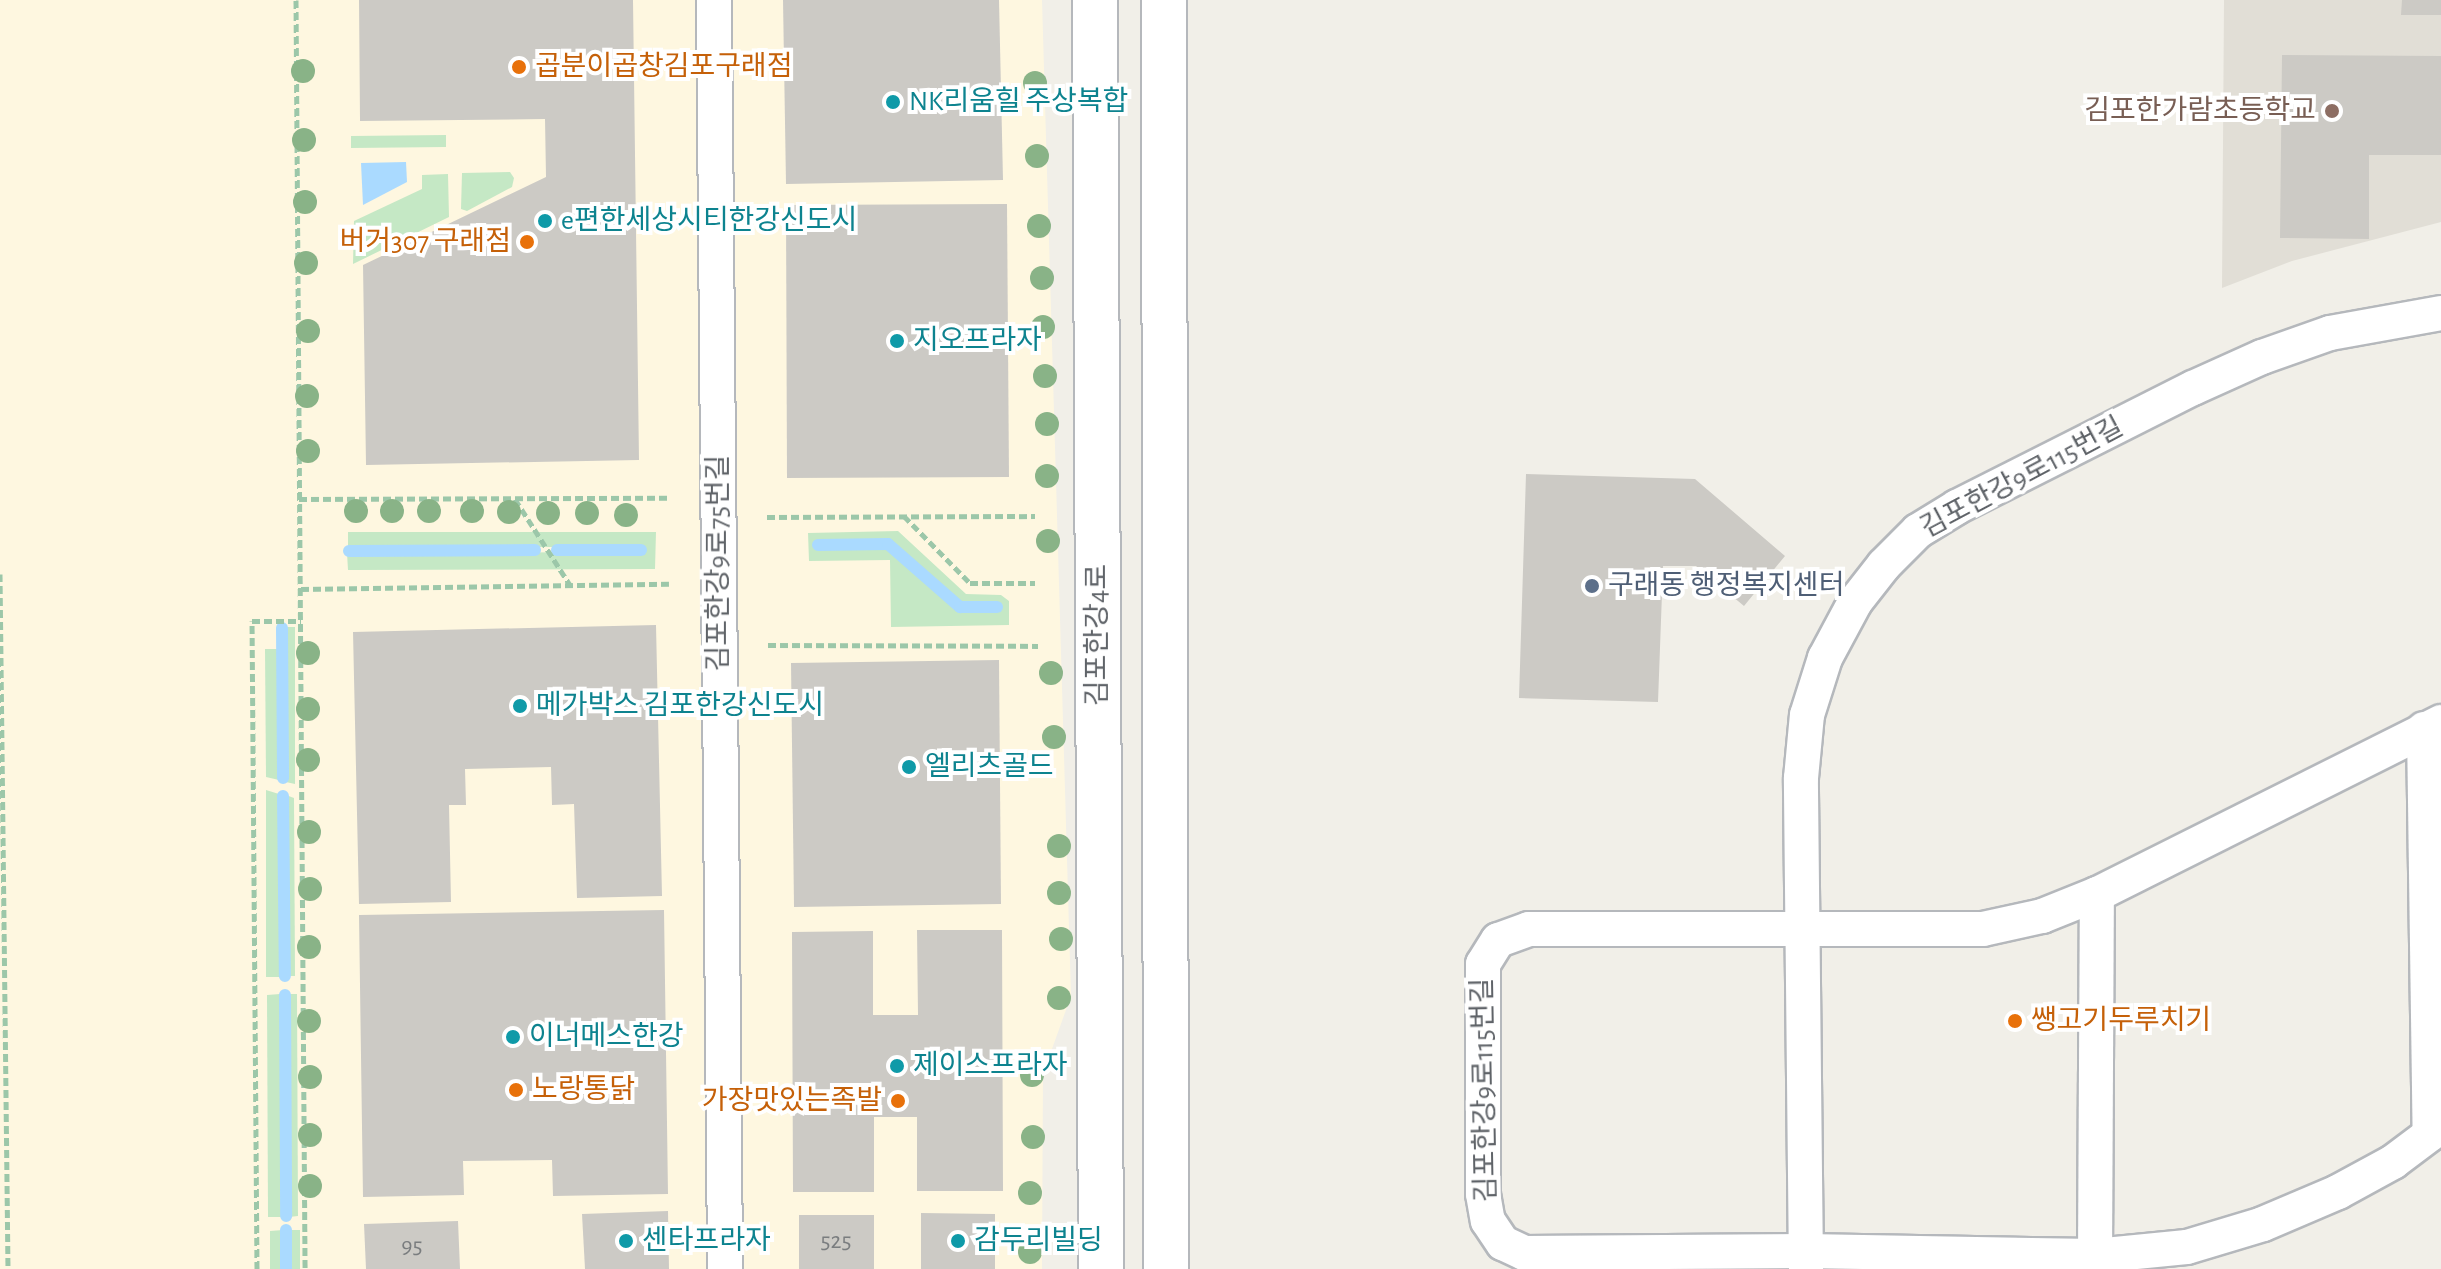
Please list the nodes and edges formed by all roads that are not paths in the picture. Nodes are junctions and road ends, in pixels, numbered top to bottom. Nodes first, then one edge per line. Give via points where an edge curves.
1 (714, 0) edge
2 (1095, 0) edge
3 (1164, 0) edge
4 (2441, 313) edge
5 (2432, 726) edge
6 (2097, 894) junction
7 (1804, 930) junction
8 (2436, 1130) edge
9 (2095, 1256) junction
10 (1806, 1260) edge
11 (725, 1269) edge
12 (1101, 1269) edge
13 (1166, 1269) edge

1 - 11 street, 김포한강9로75번길
2 - 12 street, 김포한강4로
3 - 13 street
4 - 7 street, 김포한강9로115번길 via 2330,333 2262,357 1918,531 1855,602 1825,658 1807,715 1801,778
5 - 6 street, 김포한강9로115번길
5 - 8 street
6 - 7 street, 김포한강9로115번길 via 2042,916 1983,929
6 - 9 street
7 - 10 street, 김포한강9로115번길
7 - 10 street, 김포한강9로115번길 via 1529,929 1498,940 1483,964 1483,1194 1488,1221 1503,1243 1524,1253
8 - 9 street, 김포한강9로115번길 via 2393,1162 2338,1192 2263,1224 2187,1247
9 - 10 street, 김포한강9로115번길

